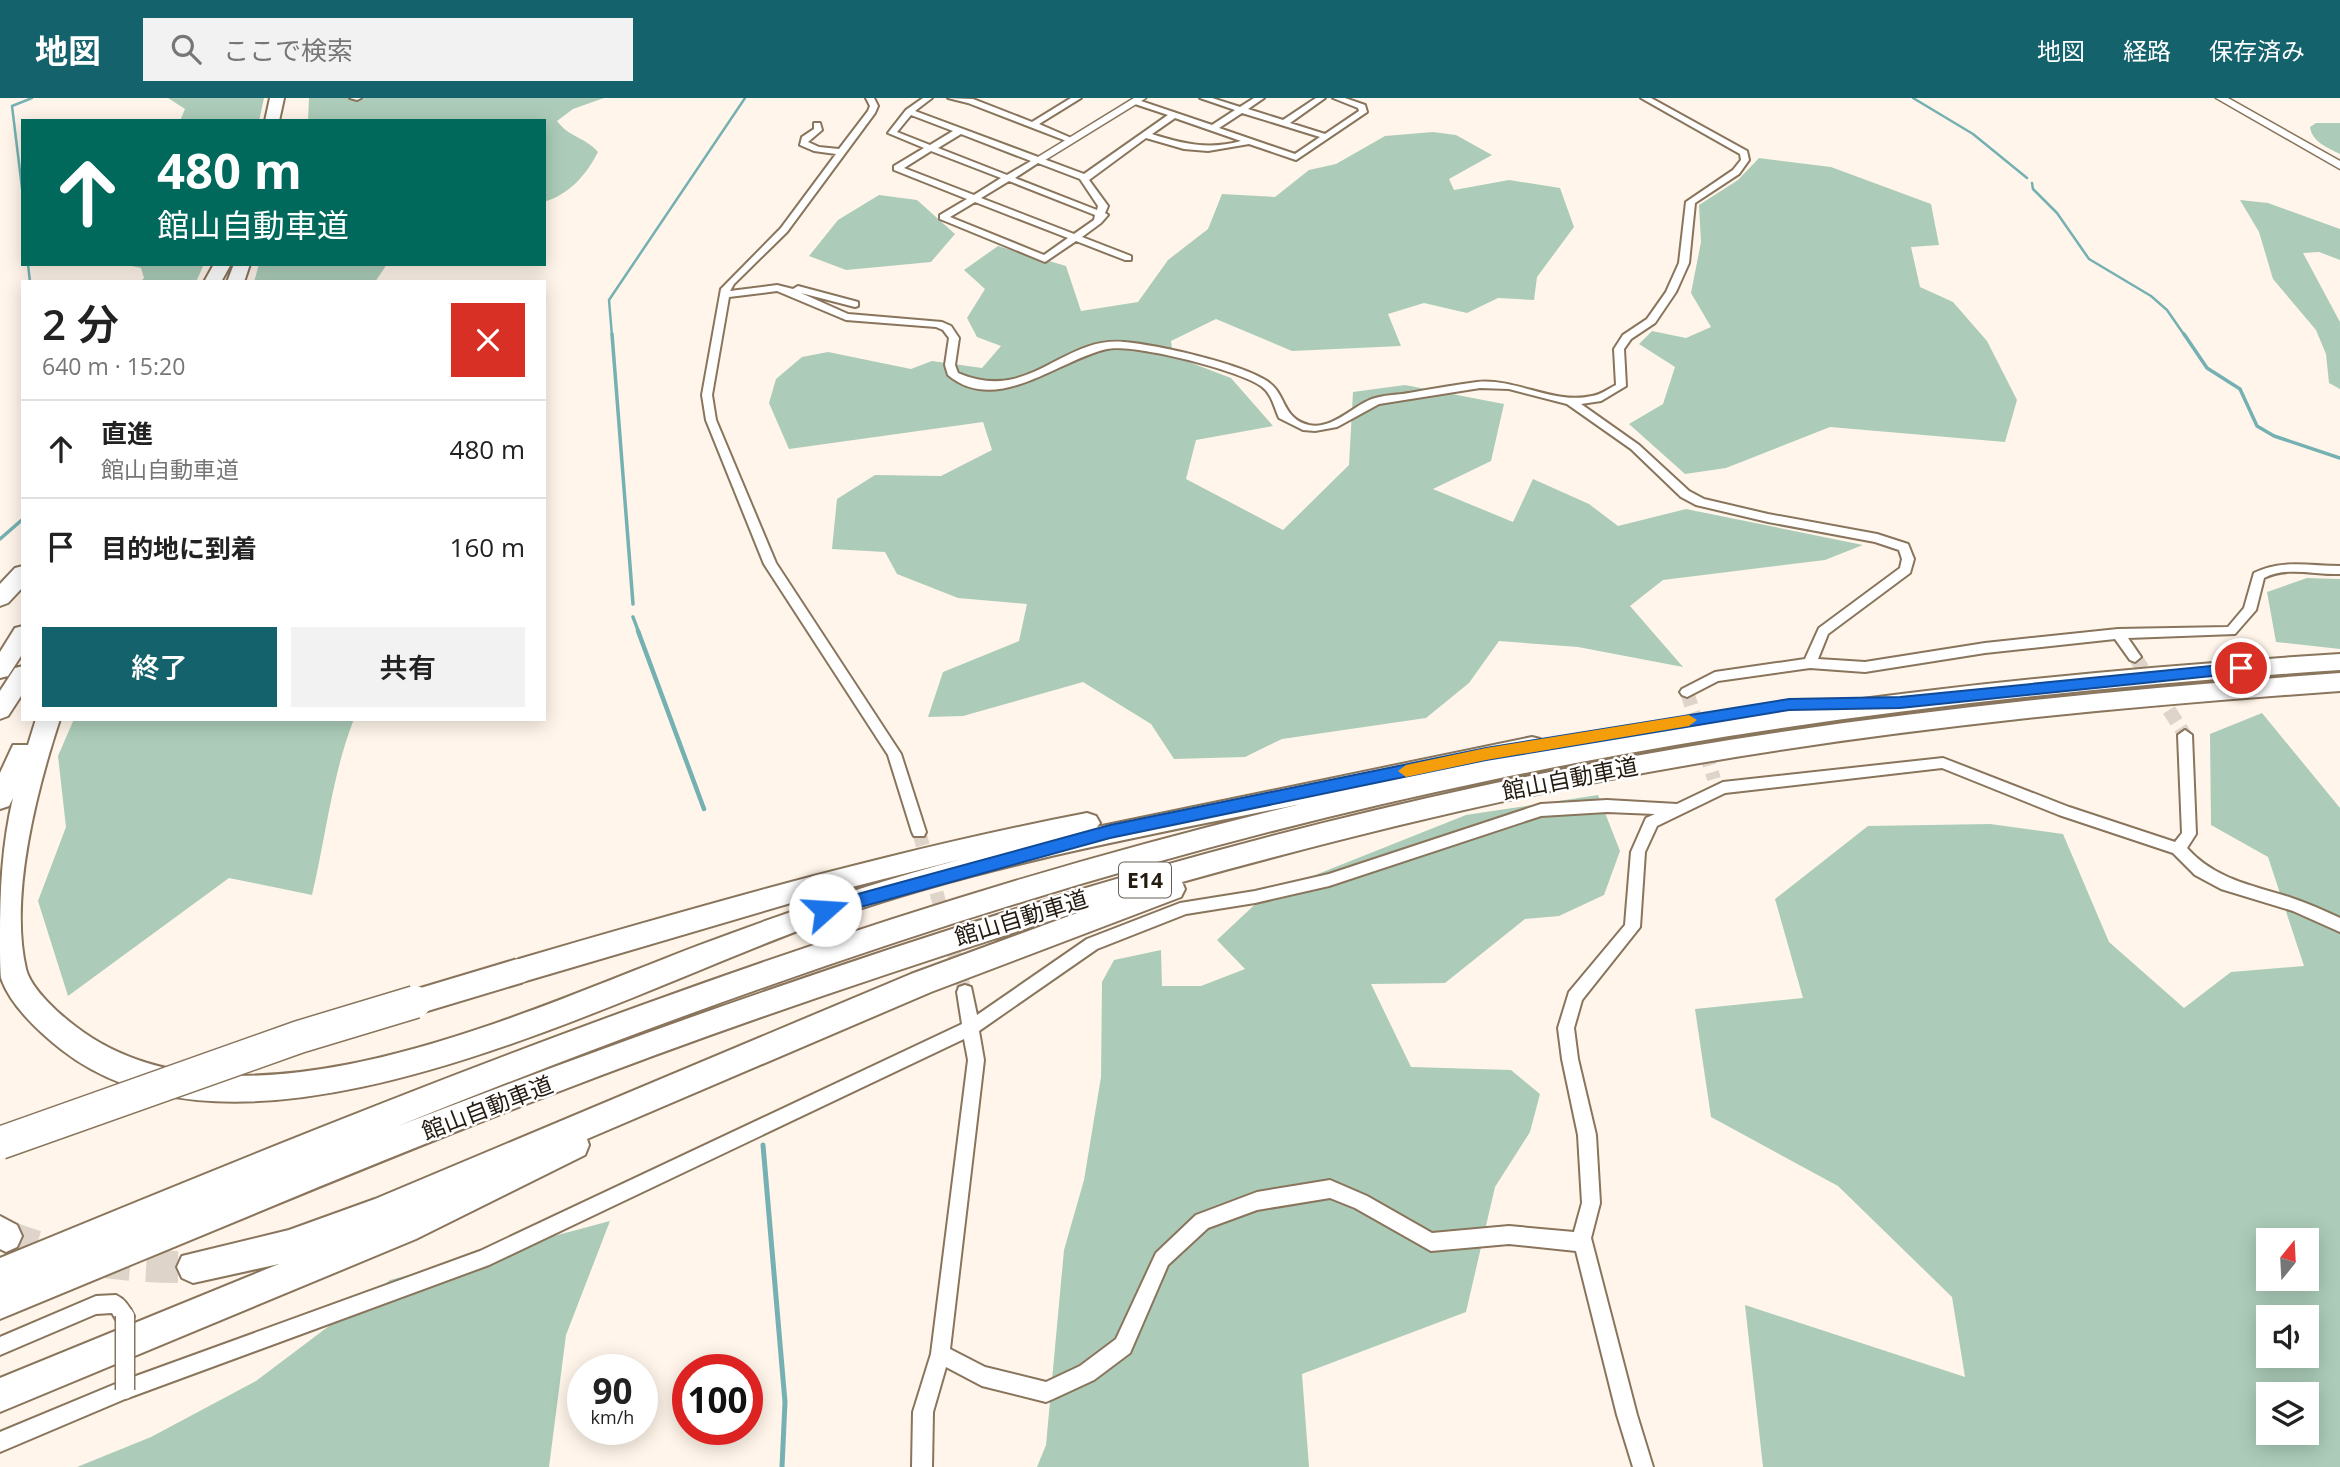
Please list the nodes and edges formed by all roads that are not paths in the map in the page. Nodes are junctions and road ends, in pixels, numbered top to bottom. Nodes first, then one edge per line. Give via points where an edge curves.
1 (277, 98) edge
2 (872, 98) edge
3 (928, 98) edge
4 (952, 98) edge
5 (1077, 98) edge
6 (1204, 98) edge
7 (1260, 98) edge
8 (1321, 98) edge
9 (1337, 98) edge
10 (1645, 98) edge
11 (2221, 98) edge
12 (1138, 100) edge
13 (1242, 110) junction
14 (909, 112) junction
15 (1174, 115) junction
16 (272, 119) edge
17 (1284, 123) junction
18 (817, 125) dead end
19 (1031, 125) junction
20 (1213, 128) junction
21 (960, 131) junction
22 (1145, 135) junction
23 (1326, 137) junction
24 (1072, 140) junction
25 (1249, 141) junction
26 (930, 149) junction
27 (842, 152) junction
28 (1038, 160) junction
29 (2340, 166) edge
30 (1085, 178) junction
31 (1006, 179) junction
32 (975, 198) junction
33 (1102, 215) junction
34 (1075, 238) junction
35 (1128, 258) dead end
36 (789, 291) junction
37 (726, 295) junction
38 (855, 304) dead end
39 (1571, 402) junction
40 (2340, 570) edge
41 (21, 575) edge
42 (0, 598) edge
43 (2118, 634) junction
44 (21, 637) edge
45 (2135, 657) tunnel mouth
46 (2340, 662) edge
47 (1810, 663) junction
48 (0, 670) edge
49 (21, 677) edge
50 (2340, 682) edge
51 (1687, 692) dead end
52 (1900, 702) junction
53 (0, 710) edge
54 (36, 721) edge
55 (47, 721) edge
56 (2185, 736) tunnel mouth
57 (1317, 790) junction
58 (0, 799) edge
59 (1679, 809) junction
60 (919, 832) tunnel mouth
61 (1290, 841) junction
62 (2178, 849) junction
63 (2340, 925) edge
64 (965, 992) tunnel mouth
65 (971, 1028) junction
66 (687, 1080) junction
67 (0, 1143) edge
68 (1583, 1238) junction
69 (193, 1267) tunnel mouth
70 (0, 1273) edge
71 (0, 1303) edge
72 (0, 1346) edge
73 (940, 1354) junction
74 (125, 1390) junction
75 (0, 1395) edge
76 (0, 1442) edge
77 (922, 1467) edge
78 (1643, 1467) edge

1 - 16 highway
2 - 27 street via 873,111
3 - 14 street
4 - 19 street
5 - 19 street via 1061,103
6 - 13 street
7 - 13 street
8 - 17 street
9 - 23 street via 1362,107 1363,112
10 - 39 street via 1744,153 1745,160 1736,172 1691,202 1684,263 1651,321 1627,337 1619,349 1621,386 1597,398
11 - 29 street
12 - 15 street
12 - 24 street
13 - 17 street
13 - 20 street
14 - 21 street
14 - 26 street via 892,133
15 - 20 street
15 - 22 street
17 - 23 street
18 - 27 street via 818,130 803,143
19 - 24 street
20 - 25 street
21 - 26 street
21 - 28 street
22 - 25 street via 1192,150 1229,148
22 - 30 street
23 - 25 street via 1296,157
24 - 28 street
26 - 31 street
26 - 32 street via 897,168
27 - 37 street via 784,230 731,282
28 - 30 street
28 - 31 street
30 - 33 street via 1104,206
31 - 32 street
31 - 33 street
32 - 34 street
32 - 34 street via 943,217 1045,259
33 - 34 street
34 - 35 street
36 - 37 street via 777,288
36 - 38 street via 804,289
36 - 39 street via 846,317 947,328 954,338 953,375 973,383 1021,382 1088,351 1124,343 1259,379 1278,397 1283,416 1307,428 1333,425 1376,401 1480,386 1509,386
37 - 60 street via 707,395 711,420 780,584 894,754
39 - 47 street via 1635,447 1685,494 1700,502 1904,547 1906,570 1823,631
40 - 43 street via 2275,567 2266,571 2258,576 2250,610 2231,631
41 - 42 highway
43 - 45 street
43 - 47 street via 1866,667
44 - 48 highway
46 - 52 highway, 館山自動車道 / E14
47 - 51 street via 1715,677
49 - 53 highway
50 - 61 highway, 館山自動車道 / E14 via 2011,710 1806,737 1573,777
52 - 57 highway via 1789,705 1486,754
52 - 70 highway, 館山自動車道 / E14 via 1685,733 1465,776 1279,820 1043,885 911,925 620,1027 319,1142
54 - 58 highway
55 - 57 highway via 15,814 1,888 5,953 15,978 57,1027 91,1055 159,1081 254,1090 348,1078 540,1018 849,901 1110,832
56 - 62 street via 2189,834
57 - 67 highway, bridge via 977,843 863,871 299,1037
59 - 62 street via 1718,783 1943,763
59 - 65 street via 1607,806 1541,810 1329,880 1185,908 1092,944
59 - 68 street via 1651,822 1638,852 1632,927 1574,997 1566,1028 1587,1135 1591,1203
61 - 66 highway via 921,983
61 - 71 highway, 館山自動車道 / E14 via 1050,908 771,1000 321,1171
62 - 63 street via 2215,882 2287,903
64 - 65 street
65 - 73 street via 976,1060
65 - 74 street via 483,1259
66 - 69 highway via 376,1214 289,1246
66 - 75 highway via 640,1112 405,1228
68 - 73 street via 1576,1242 1510,1235 1431,1242 1330,1189 1257,1201 1202,1221 1162,1259 1123,1346 1087,1373 1046,1392 982,1376
68 - 78 street
72 - 74 street, bridge via 96,1305 116,1304 125,1316
73 - 77 street via 923,1412
74 - 76 street

